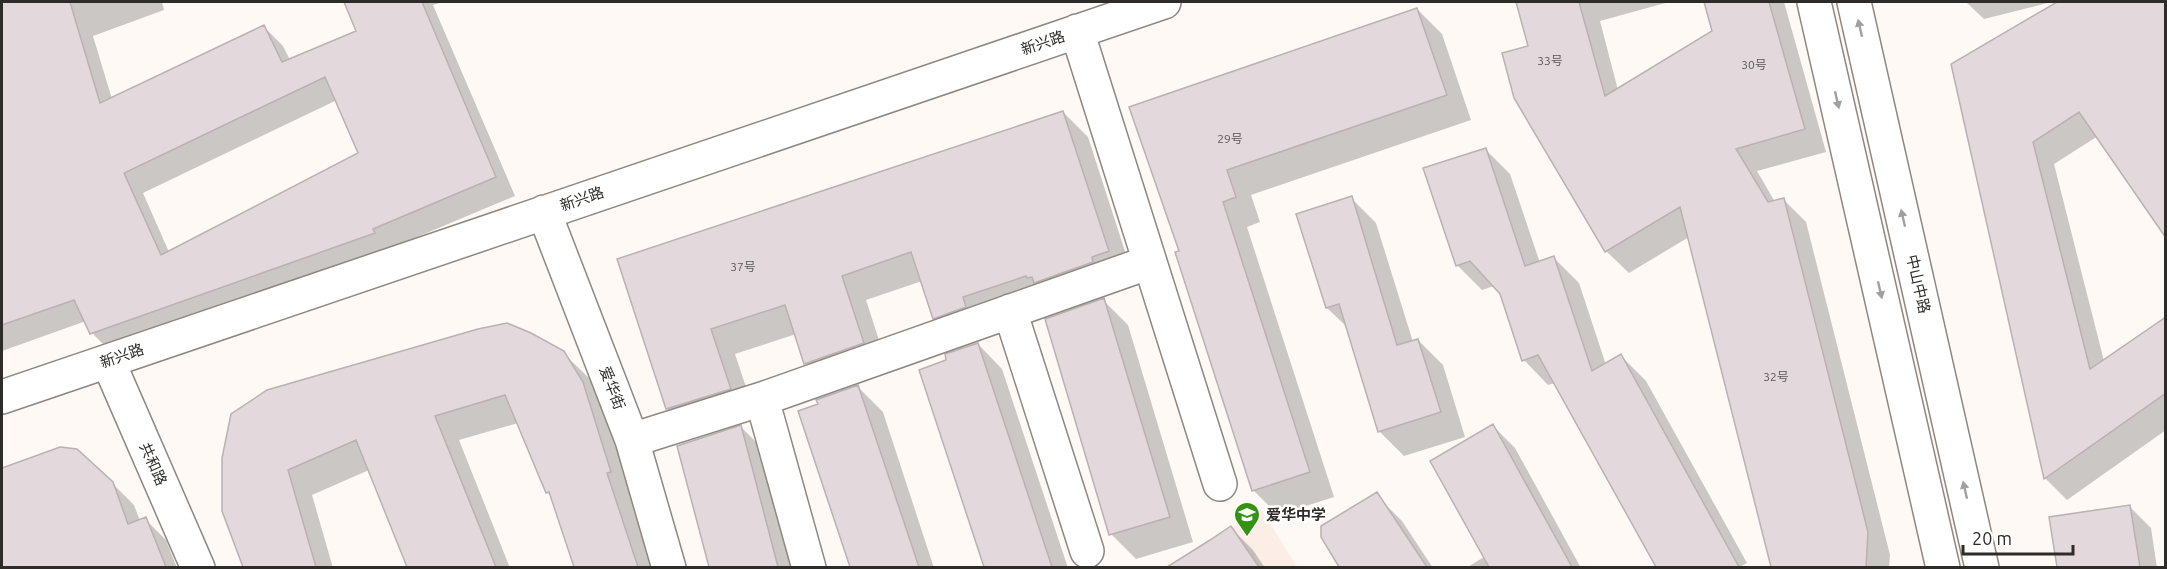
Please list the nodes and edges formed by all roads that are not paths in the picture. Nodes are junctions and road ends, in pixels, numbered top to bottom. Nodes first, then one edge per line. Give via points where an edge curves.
1 (1164, 2) edge
2 (1814, 2) edge
3 (1854, 2) edge
4 (1077, 31) junction
5 (544, 212) junction
6 (1150, 262) junction
7 (1010, 312) junction
8 (108, 361) junction
9 (2, 397) edge
10 (762, 399) junction
11 (632, 440) junction
12 (1220, 484) dead end
13 (1087, 551) dead end
14 (198, 567) edge
15 (669, 567) edge
16 (809, 567) edge
17 (1942, 567) edge
18 (1982, 567) edge

1 - 4 street, 新兴路
2 -> 17 street
18 -> 3 street, 中山中路
4 - 5 street, 新兴路
4 - 6 street
5 - 8 street, 新兴路
5 - 11 street, 爱华街
6 - 7 street
6 - 12 street
7 - 10 street
7 - 13 street
8 - 9 street, 新兴路
8 - 14 street, 共和路
10 - 11 street
10 - 16 street
11 - 15 street, 爱华街

